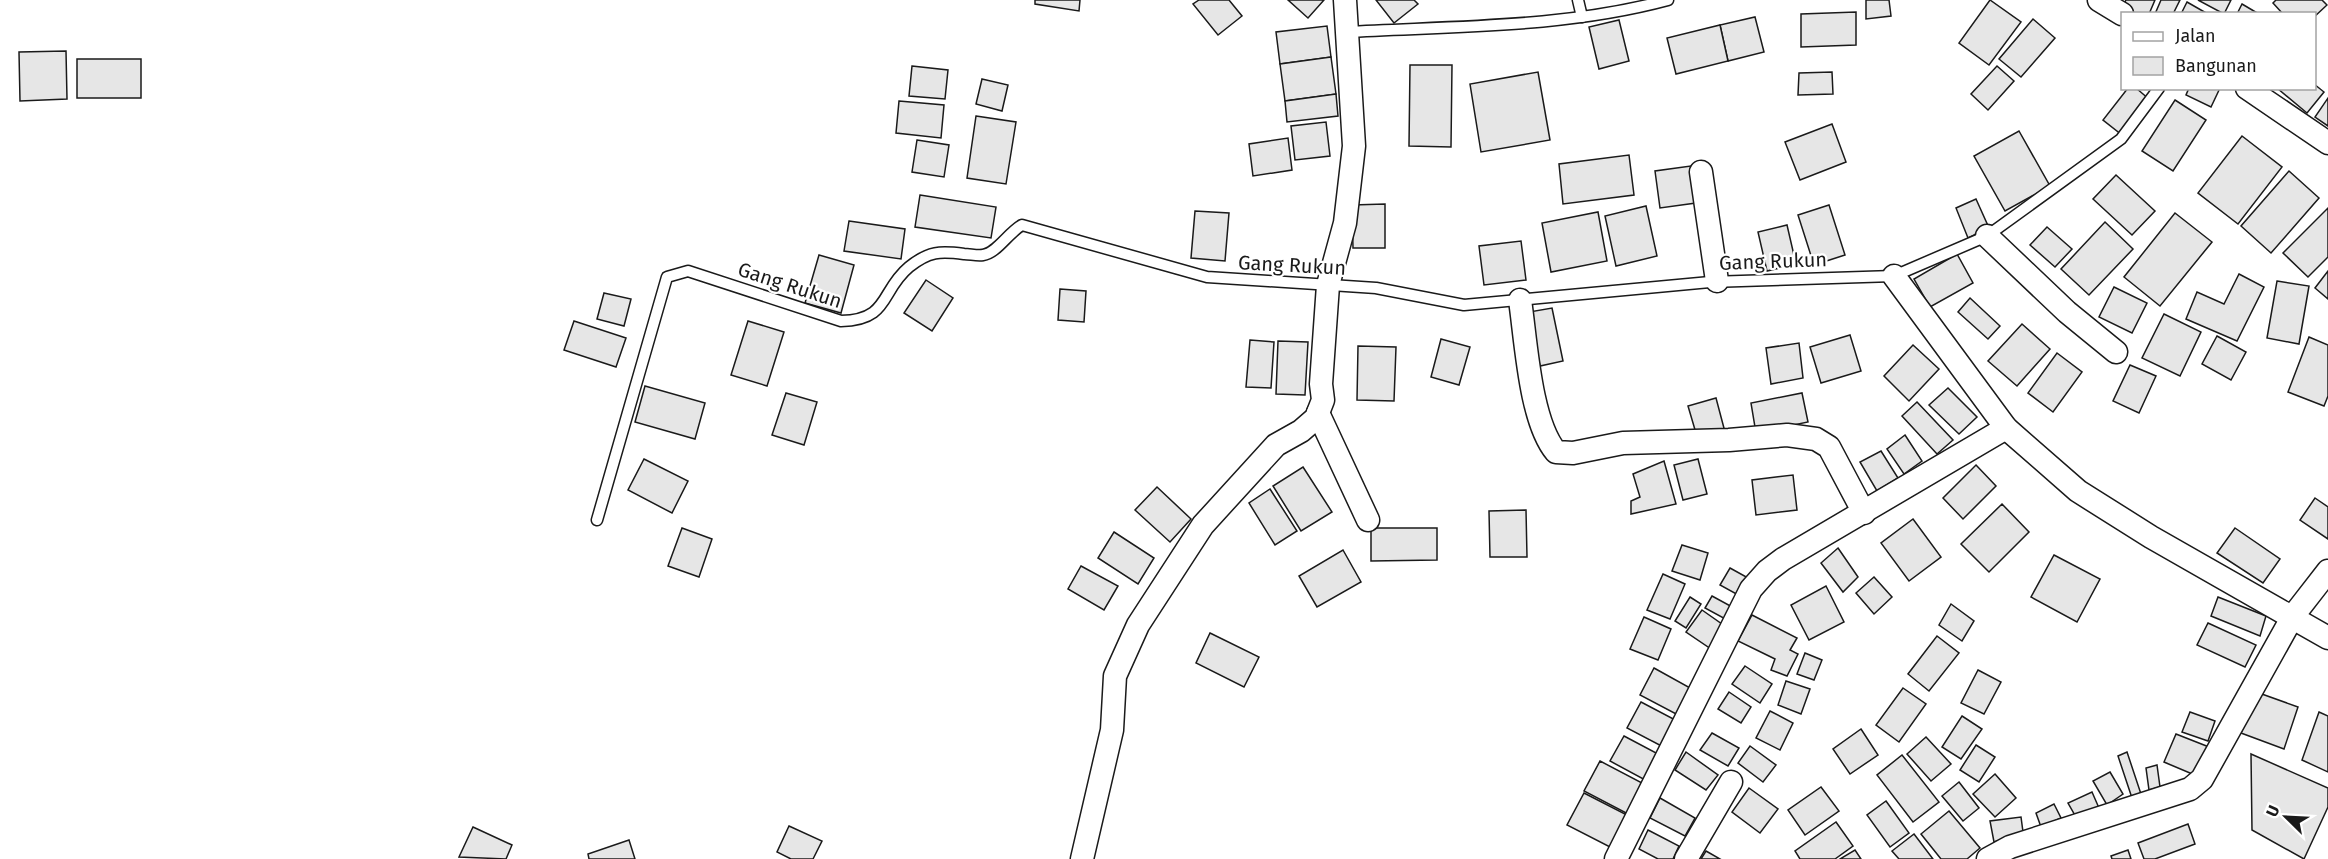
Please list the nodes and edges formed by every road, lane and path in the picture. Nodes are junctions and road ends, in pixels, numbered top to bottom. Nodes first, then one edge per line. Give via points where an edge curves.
1 (1345, 0) edge
2 (1578, 0) edge
3 (1668, 0) edge
4 (2099, 0) edge
5 (2121, 13) edge
6 (1582, 17) junction
7 (1347, 32) junction
8 (2158, 90) edge
9 (2250, 90) edge
10 (2328, 143) edge
11 (1701, 172) dead end
12 (1987, 236) junction
13 (1894, 276) junction
14 (1718, 281) junction
15 (1328, 285) junction
16 (1520, 300) junction
17 (2116, 352) dead end
18 (1318, 413) junction
19 (2006, 428) junction
20 (1864, 513) junction
21 (597, 520) dead end
22 (1368, 520) dead end
23 (2328, 571) edge
24 (2293, 616) junction
25 (2328, 638) edge
26 (1731, 782) dead end
27 (1082, 859) edge
28 (1616, 859) edge
29 (1686, 859) edge
30 (1988, 859) edge

1 - 7 street
2 - 6 lane
3 - 6 lane
4 - 5 street
6 - 7 lane
7 - 15 street via 1354,146 1345,223
8 - 12 lane, Gang Rukun via 2121,139
9 - 10 street
11 - 14 street
12 - 13 lane, Gang Rukun
12 - 17 street via 2067,312
13 - 14 lane, Gang Rukun
13 - 19 street
14 - 16 lane, Gang Rukun
15 - 16 lane, Gang Rukun via 1376,288 1464,305
15 - 18 street via 1323,400
15 - 21 lane, Gang Rukun via 1207,277 1022,225 1008,233 995,250 982,256 938,251 908,268 875,312 860,321 842,321 688,271 667,277
16 - 20 street via 1538,418 1556,452 1573,453 1623,443 1787,435 1816,439 1829,447
18 - 22 street
18 - 27 street via 1301,431 1276,446 1203,525 1138,625 1115,676 1112,730
19 - 20 street
19 - 24 street via 2078,491 2151,537
20 - 28 street via 1783,559 1751,589
23 - 24 street
24 - 25 street
24 - 30 street via 2202,779 2190,789 2010,847
26 - 29 street

